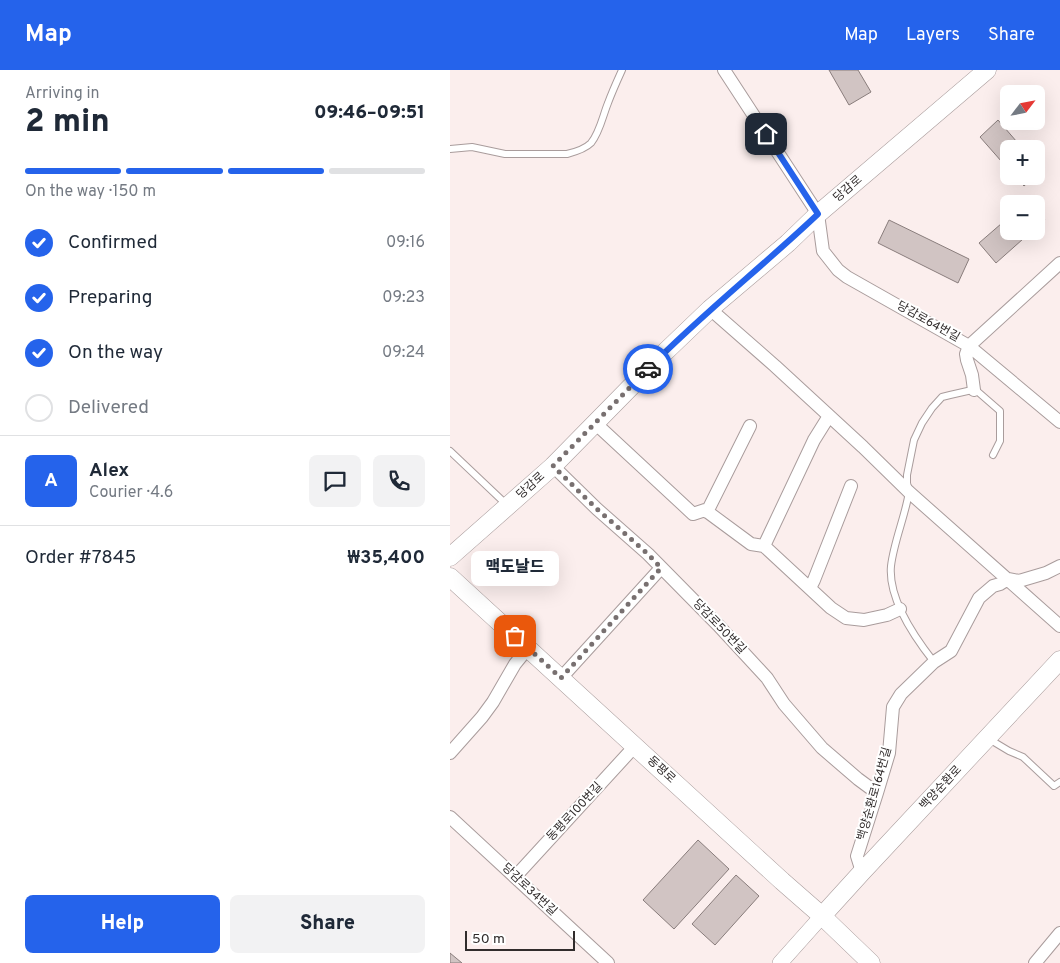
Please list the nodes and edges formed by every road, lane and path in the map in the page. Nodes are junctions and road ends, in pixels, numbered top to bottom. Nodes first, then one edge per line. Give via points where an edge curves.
1 (622, 70) edge
2 (724, 70) edge
3 (987, 70) edge
4 (450, 149) edge
5 (818, 214) junction
6 (1060, 263) edge
7 (710, 310) junction
8 (969, 346) junction
9 (974, 390) junction
10 (829, 416) junction
11 (595, 422) junction
12 (1060, 422) edge
13 (750, 426) dead end
14 (450, 451) edge
15 (993, 455) dead end
16 (553, 466) junction
17 (851, 486) dead end
18 (909, 492) junction
19 (508, 506) junction
20 (707, 512) junction
21 (764, 546) junction
22 (450, 557) edge
23 (1060, 566) edge
24 (661, 568) junction
25 (450, 577) edge
26 (1008, 579) junction
27 (810, 588) junction
28 (900, 609) junction
29 (1060, 626) edge
30 (528, 648) junction
31 (1060, 660) edge
32 (934, 662) junction
33 (561, 678) junction
34 (988, 738) junction
35 (635, 746) junction
36 (450, 753) edge
37 (1060, 782) edge
38 (877, 794) junction
39 (450, 817) edge
40 (862, 872) junction
41 (515, 877) junction
42 (822, 916) junction
43 (1060, 933) edge
44 (608, 963) edge
45 (780, 963) edge
46 (871, 963) edge
47 (1035, 963) edge

1 - 4 lane via 592,142 576,152 505,154 472,147
2 - 5 street
3 - 5 main road, 당감로
5 - 7 main road, 당감로
5 - 8 street, 당감로64번길 via 823,251 838,270
6 - 8 street
7 - 10 street
7 - 11 main road, 당감로
8 - 9 street via 966,354
8 - 12 street, 당감로64번길
9 - 15 lane via 1000,411 1000,441
9 - 18 lane via 945,396 922,423 914,440 907,475
10 - 18 street
10 - 21 street via 814,440
11 - 16 main road, 당감로
11 - 20 street via 693,514
13 - 20 street
14 - 19 lane
16 - 19 main road, 당감로
16 - 24 street, 당감로50번길
17 - 27 street
18 - 26 street
18 - 28 lane via 891,569
19 - 22 main road, 당감로
20 - 21 street via 751,544
21 - 27 street
23 - 26 street, 백양순환로164번길 via 1019,581
24 - 33 street
24 - 38 street, 당감로50번길 via 767,678 784,704 822,748
25 - 30 main road, 동평로
26 - 29 street
26 - 32 street, 백양순환로164번길 via 979,598 951,652
27 - 28 street via 846,618 864,620
28 - 32 lane
30 - 33 main road, 동평로
30 - 36 street via 493,702
31 - 34 main road, 백양순환로
32 - 38 street, 백양순환로164번길 via 901,694 893,707 889,753
33 - 35 main road, 동평로
34 - 37 lane via 1023,757 1054,786
34 - 40 main road, 백양순환로
35 - 41 street, 동평로100번길
35 - 42 main road, 동평로
38 - 40 street, 백양순환로164번길 via 857,856
39 - 41 street, 당감로34번길
40 - 42 main road, 백양순환로
41 - 44 street, 당감로34번길
42 - 45 street
42 - 46 main road, 동평로
43 - 47 street

